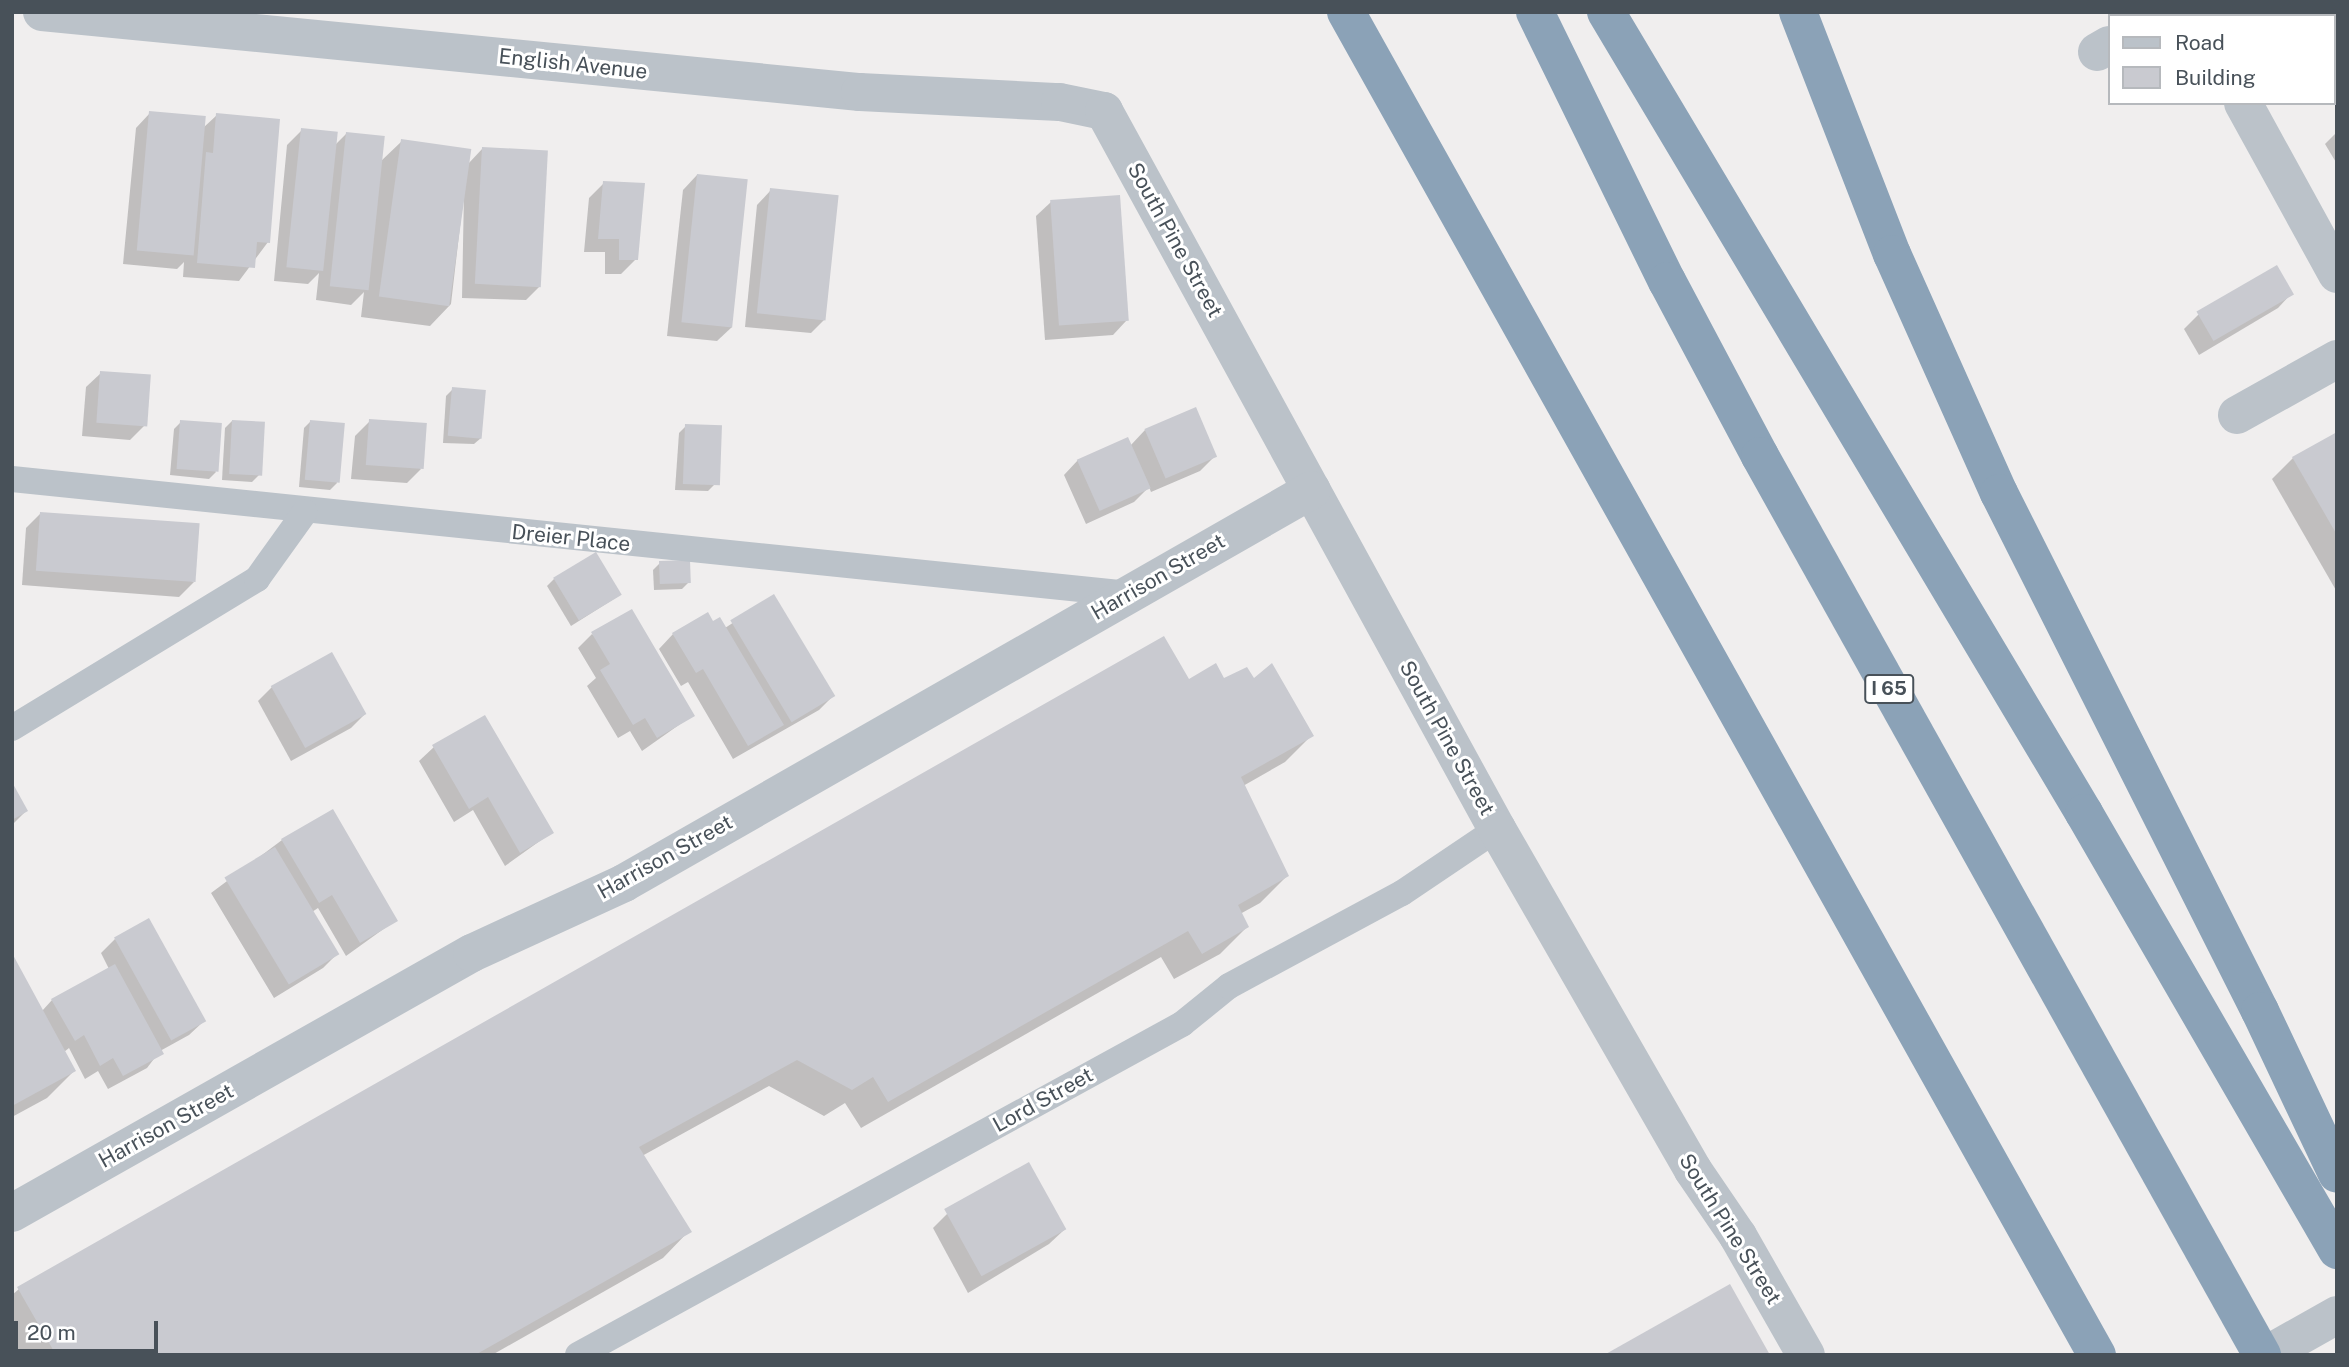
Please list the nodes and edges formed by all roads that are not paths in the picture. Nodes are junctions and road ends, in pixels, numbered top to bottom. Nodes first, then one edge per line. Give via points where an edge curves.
1 (42, 12) edge
2 (1346, 12) edge
3 (1535, 12) edge
4 (1606, 12) edge
5 (1798, 12) edge
6 (2244, 105) edge
7 (1104, 111) joint
8 (2337, 274) edge
9 (2337, 359) edge
10 (2237, 415) dead end
11 (12, 479) edge
12 (1312, 490) junction
13 (305, 512) junction
14 (1129, 594) junction
15 (12, 729) edge
16 (1497, 829) junction
17 (2337, 1174) edge
18 (12, 1213) edge
19 (2337, 1250) edge
20 (2337, 1315) edge
21 (578, 1355) edge
22 (1806, 1355) edge
23 (2097, 1355) edge
24 (2264, 1355) edge

1 - 7 street, English Avenue via 860,92 1060,103
2 - 23 highway
3 - 24 highway, I 65 via 1760,456
4 - 19 highway via 2084,813
5 - 17 highway via 1892,254 2000,493
6 - 8 street
7 - 12 street, South Pine Street
9 - 10 street
11 - 13 lane, Dreier Place
12 - 14 street, Harrison Street
12 - 16 street, South Pine Street
13 - 14 lane, Dreier Place
13 - 15 lane via 257,579
14 - 18 street, Harrison Street via 624,883 472,953
16 - 21 lane, Lord Street via 1402,893 1229,986 1182,1024
16 - 22 street, South Pine Street via 1693,1170 1738,1236
20 - 24 street

